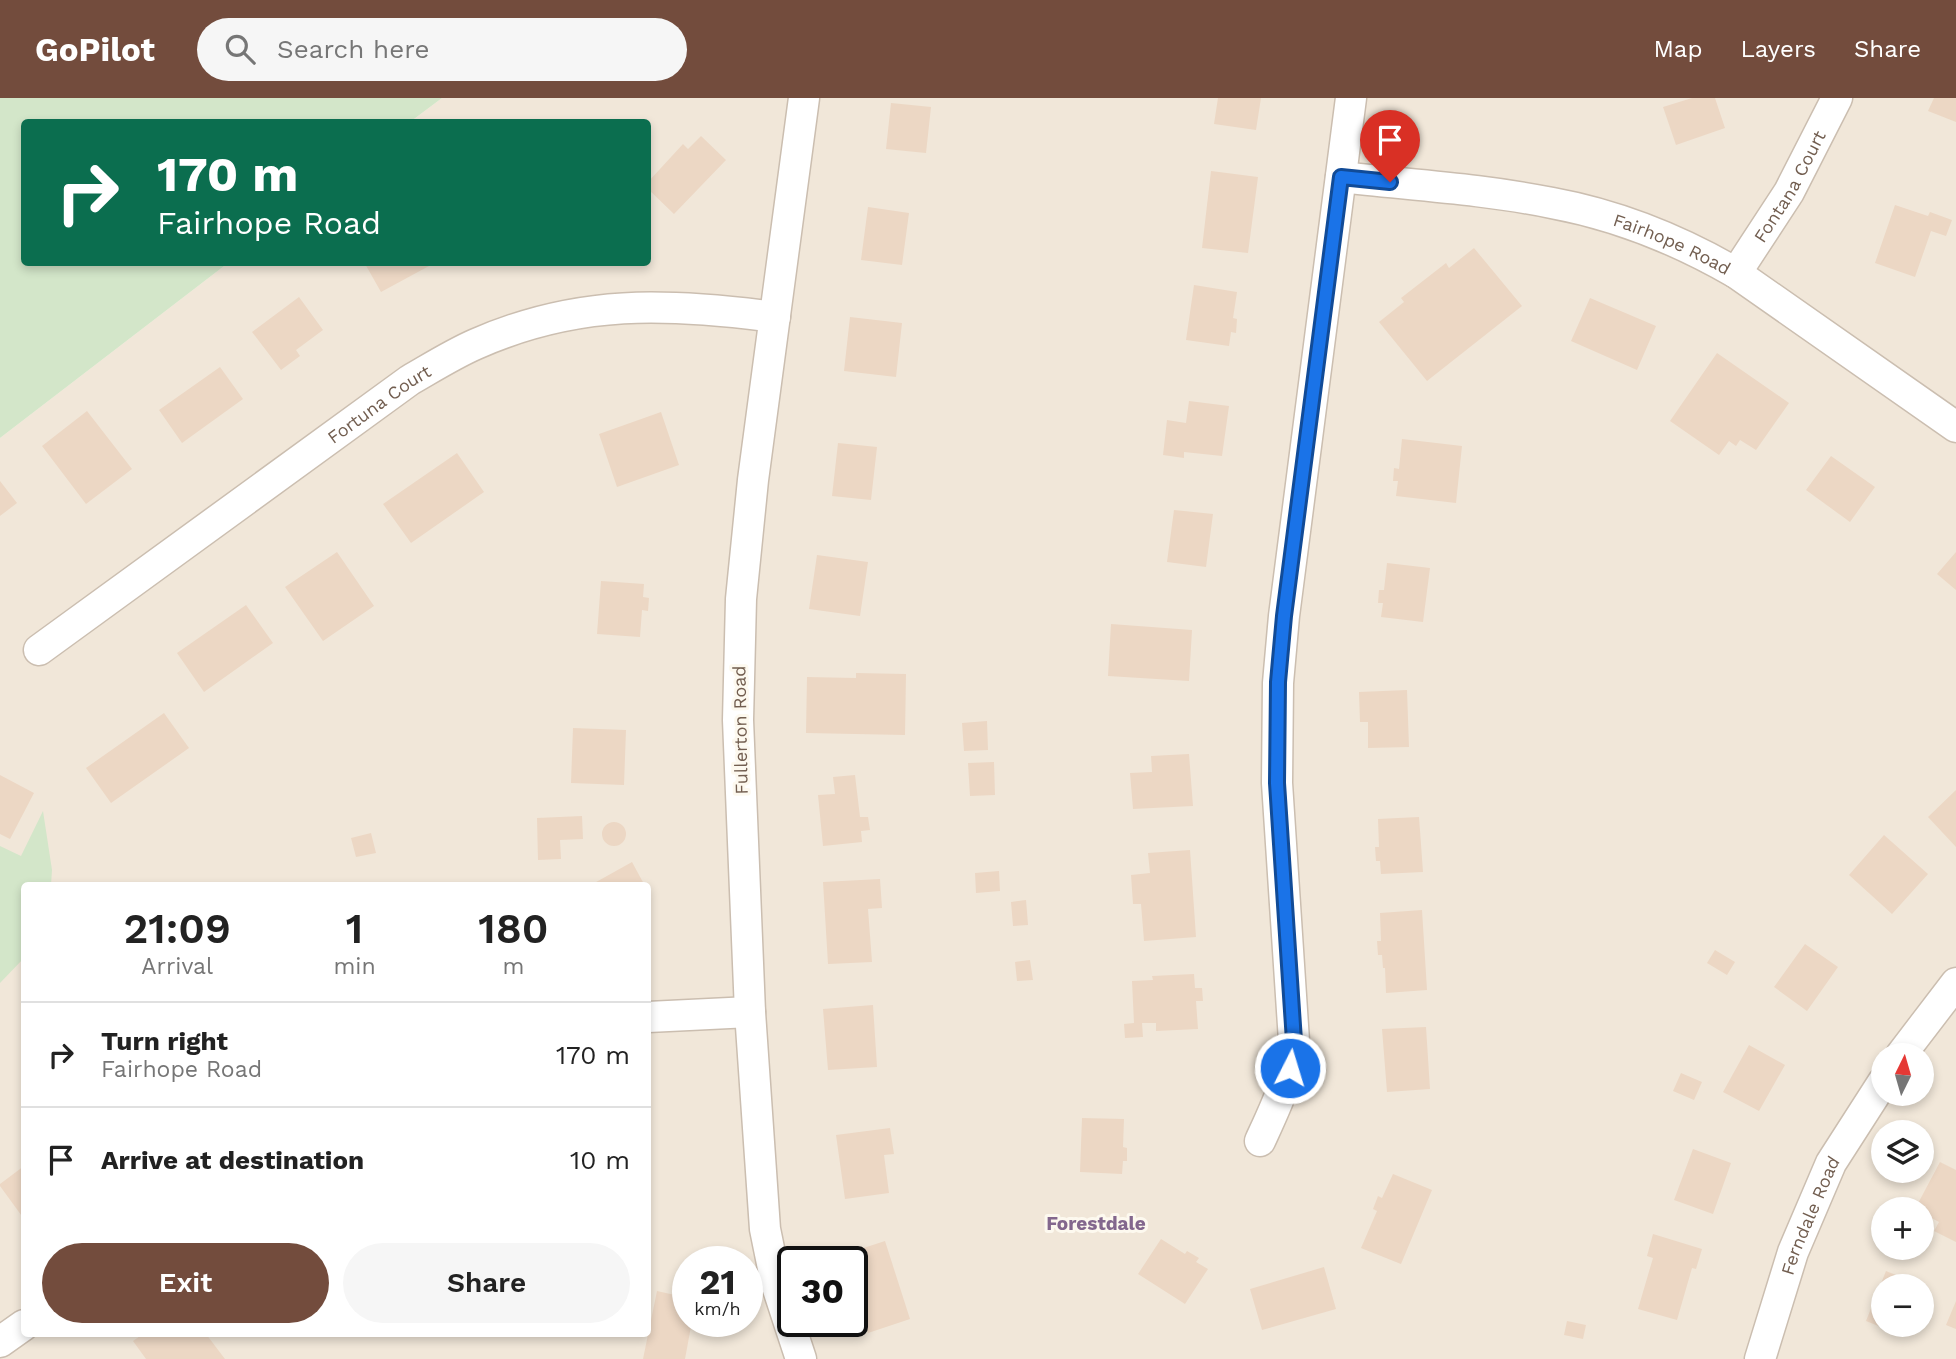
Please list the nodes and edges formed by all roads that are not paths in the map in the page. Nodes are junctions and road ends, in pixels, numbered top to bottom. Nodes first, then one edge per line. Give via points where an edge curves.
1 (804, 98) edge
2 (1351, 98) edge
3 (1838, 98) edge
4 (1341, 177) junction
5 (1736, 273) junction
6 (775, 317) junction
7 (1956, 427) edge
8 (39, 650) dead end
9 (1956, 983) edge
10 (750, 1012) junction
11 (651, 1017) edge
12 (1910, 1043) edge
13 (1871, 1101) edge
14 (1260, 1141) dead end
15 (21, 1327) edge
16 (0, 1342) edge
17 (801, 1359) edge
18 (1760, 1359) edge

1 - 6 street, Fullerton Road
2 - 4 street
3 - 5 street, Fontana Court via 1789,192
4 - 5 street, Fairhope Road via 1554,203 1640,227
4 - 14 street via 1278,682 1277,783 1294,1041 1282,1096
5 - 7 street, Fairhope Road
6 - 8 street, Fortuna Court via 654,306 593,310 533,323 475,344 410,380
6 - 10 street, Fullerton Road via 738,658
9 - 12 street
10 - 11 street
10 - 17 street, Fullerton Road via 765,1229 776,1283
13 - 18 street, Ferndale Road via 1831,1163 1793,1252
15 - 16 street

